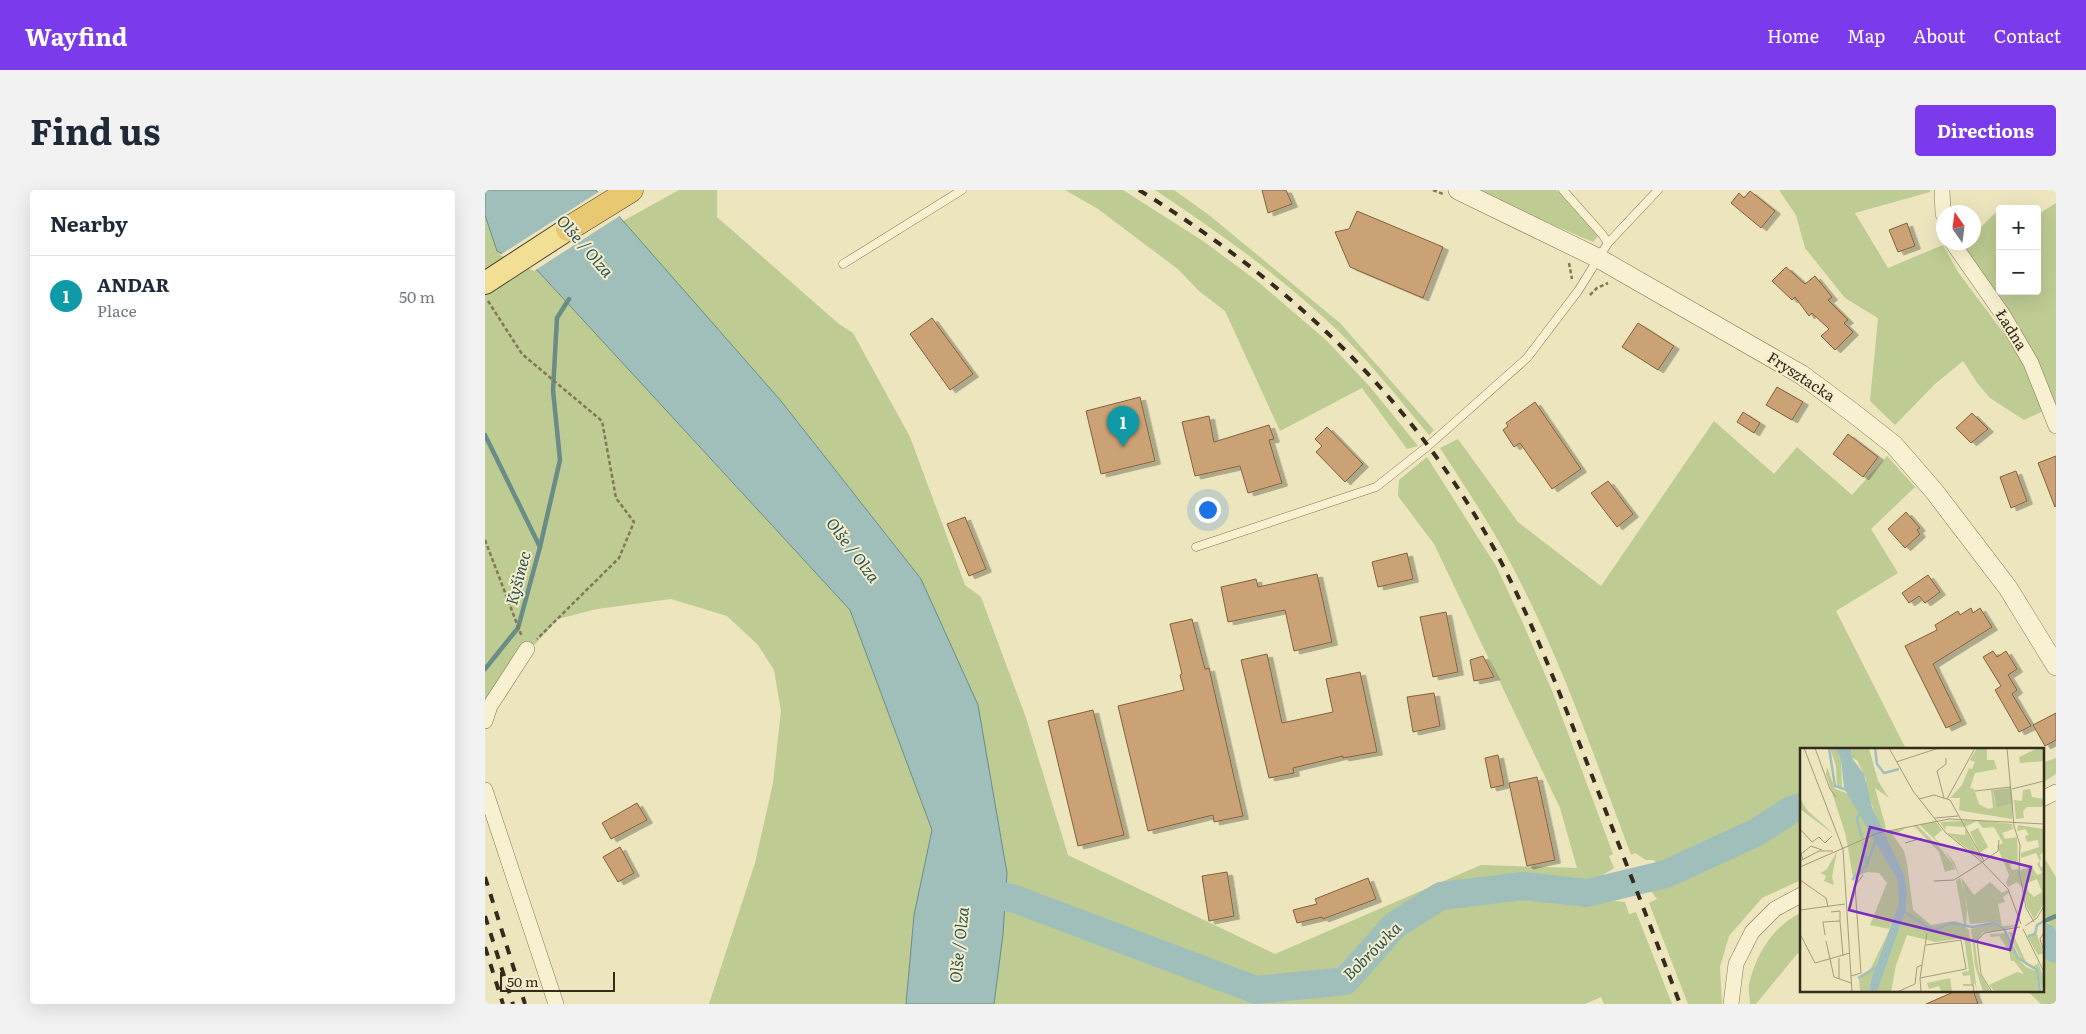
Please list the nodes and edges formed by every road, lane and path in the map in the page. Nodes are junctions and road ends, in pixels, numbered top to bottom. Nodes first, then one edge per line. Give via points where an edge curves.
1 (631, 190) edge
2 (962, 190) edge
3 (1433, 190) edge
4 (1563, 190) edge
5 (1659, 190) edge
6 (1942, 190) edge
7 (1454, 194) edge
8 (1943, 205) edge
9 (568, 228) joint
10 (1603, 250) junction
11 (1958, 250) edge
12 (1566, 257) dead end
13 (843, 264) dead end
14 (485, 283) edge
15 (1617, 283) dead end
16 (1578, 291) junction
17 (485, 297) edge
18 (2056, 426) edge
19 (485, 540) edge
20 (1196, 547) dead end
21 (521, 634) dead end
22 (527, 649) joint
23 (2056, 666) edge
24 (485, 721) edge
25 (485, 790) edge
26 (2056, 792) edge
27 (2043, 798) edge
28 (1800, 896) edge
29 (556, 1004) edge
30 (1731, 1004) edge

1 - 9 highway
2 - 13 lane
3 - 7 path
4 - 10 lane via 1602,234
5 - 10 lane
6 - 8 street
7 - 10 street, Frysztacka
9 - 14 main road
10 - 16 lane
10 - 23 street, Frysztacka via 1802,375 1895,445 2008,588
11 - 18 street, Ładna via 2003,315 2031,363
12 - 16 path via 1572,269 1571,285
15 - 16 path via 1597,288 1588,297
16 - 20 lane via 1527,358 1428,446 1376,487
17 - 22 path via 522,354 602,421 616,498 634,522 619,558
19 - 21 path
22 - 24 street via 490,706
25 - 29 street
26 - 27 street
28 - 30 street via 1775,909 1751,932 1736,964

